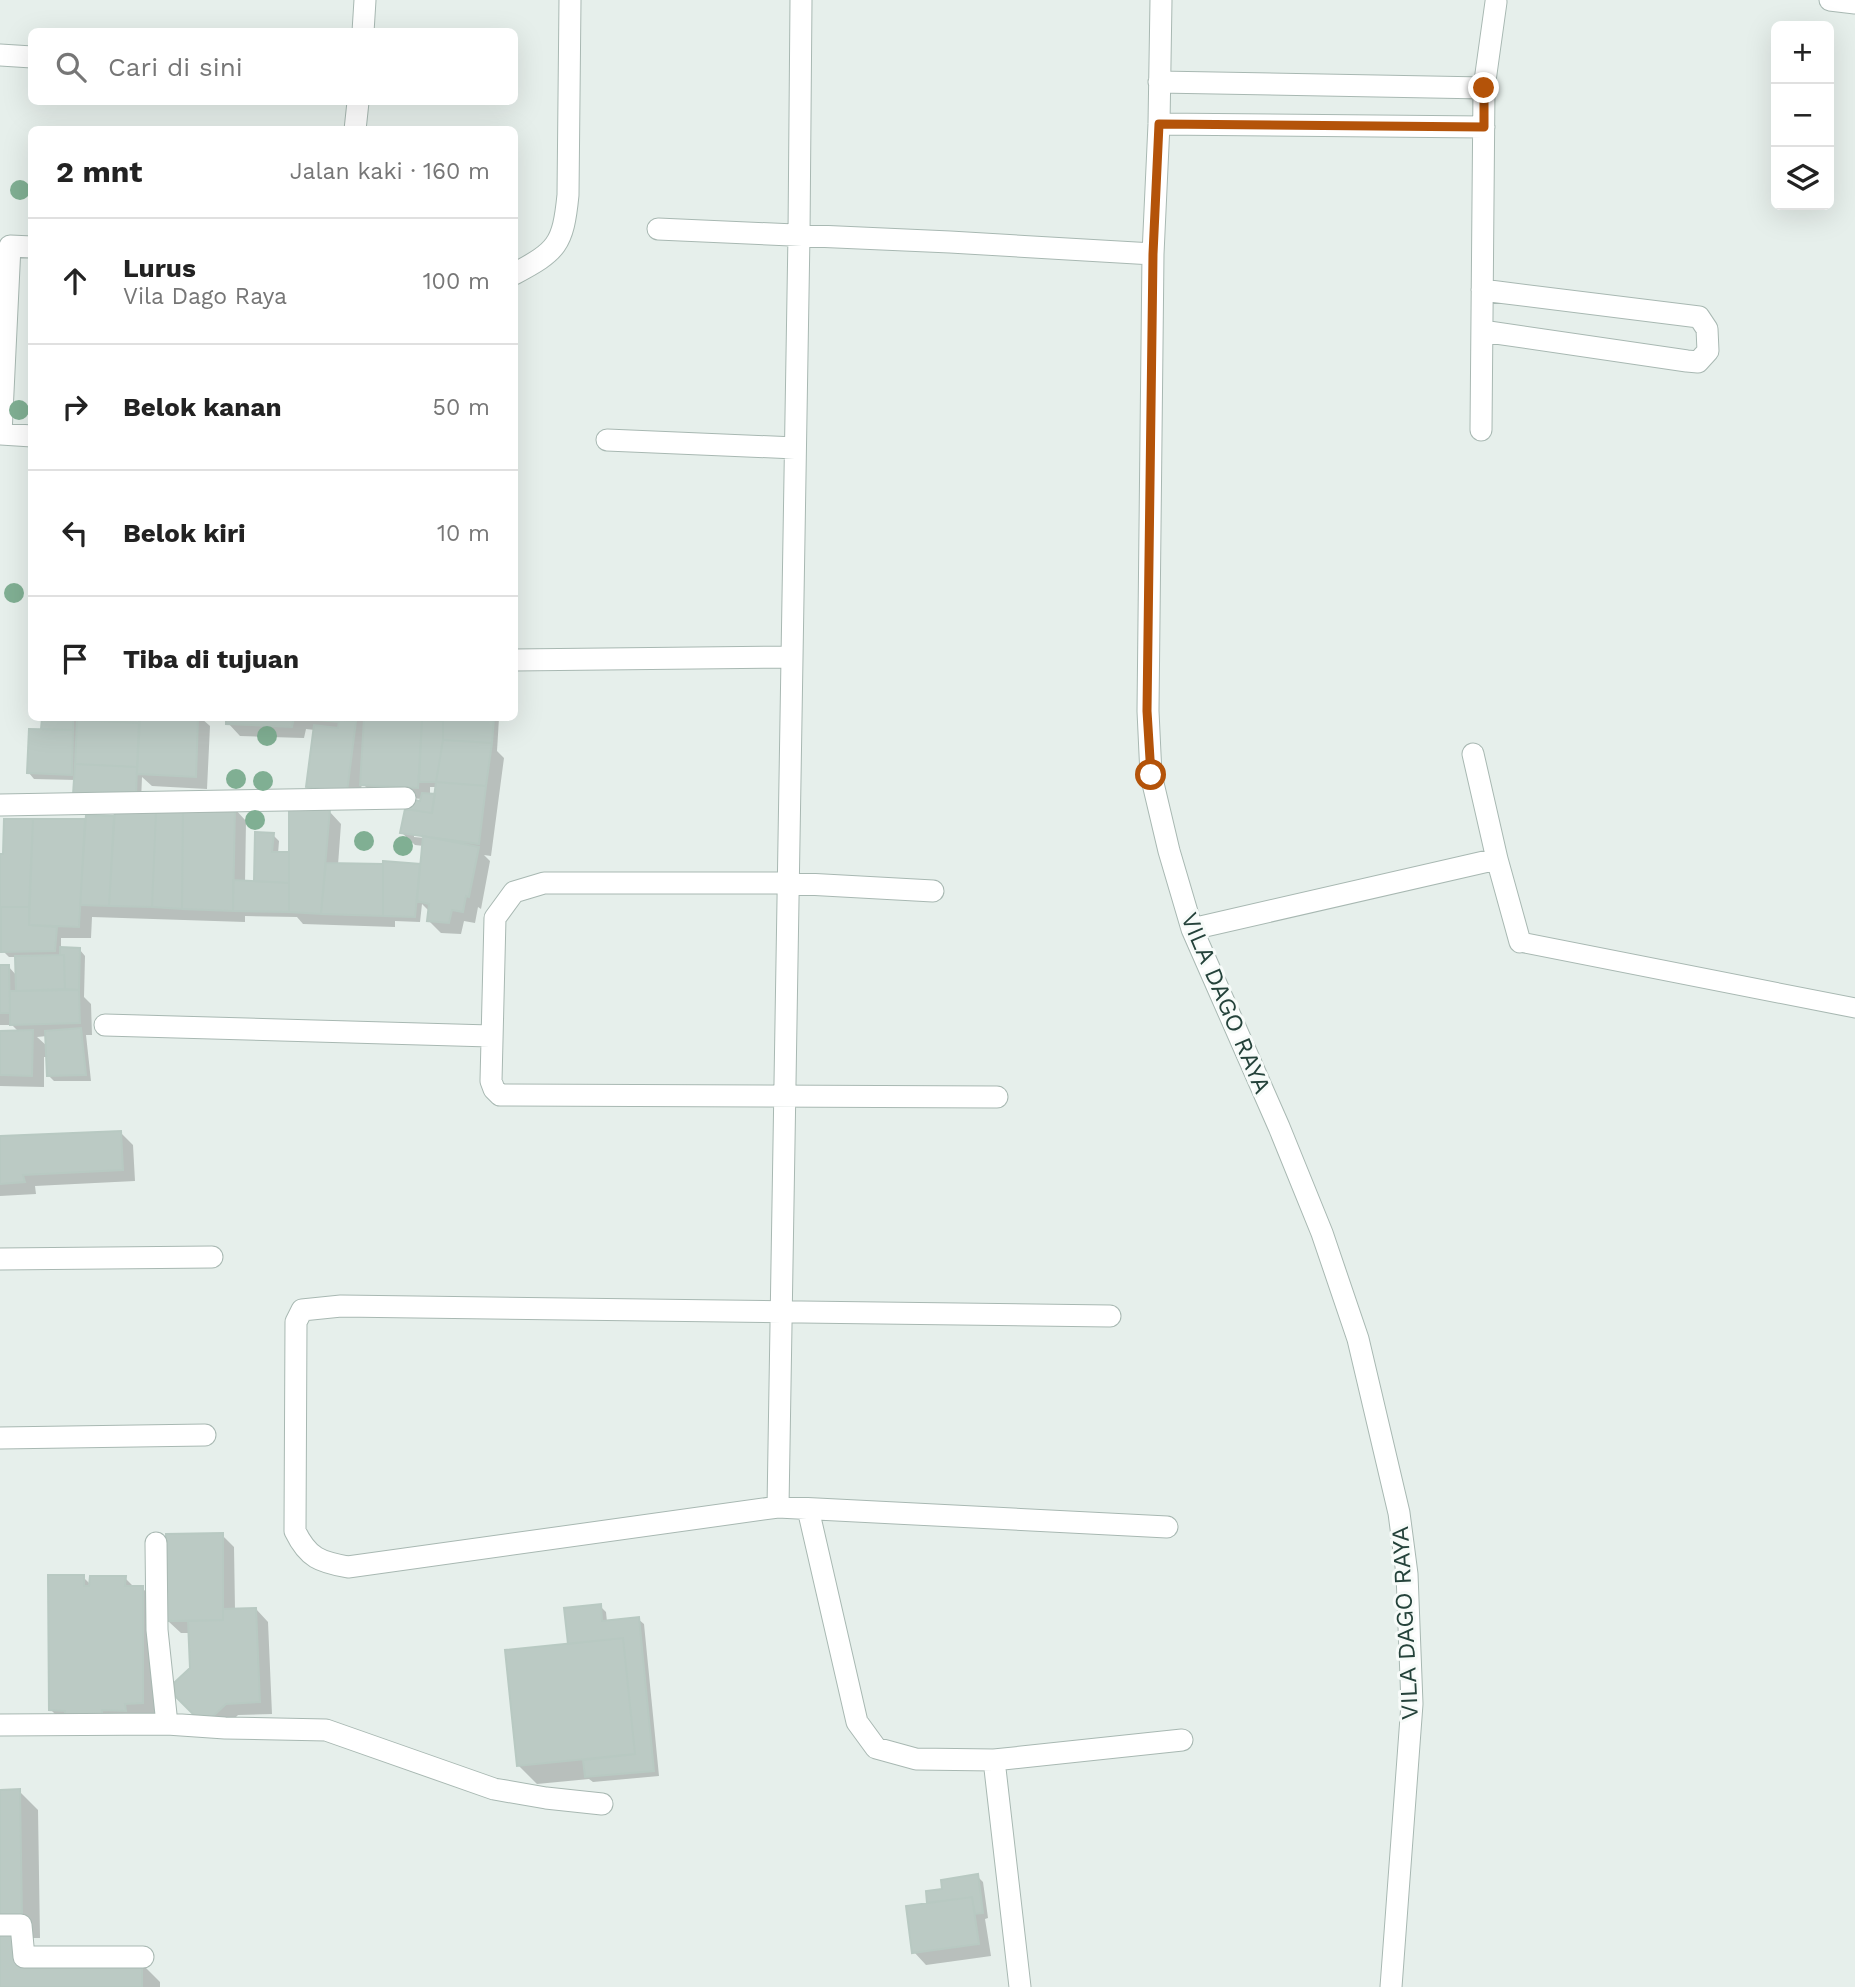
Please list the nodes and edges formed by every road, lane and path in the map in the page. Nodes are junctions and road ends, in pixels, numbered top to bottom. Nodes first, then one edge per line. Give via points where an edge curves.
1 (365, 0) edge
2 (570, 0) edge
3 (801, 0) edge
4 (1161, 0) edge
5 (1830, 0) edge
6 (1496, 2) dead end
7 (1855, 3) edge
8 (363, 28) edge
9 (0, 55) edge
10 (28, 57) edge
11 (1159, 82) junction
12 (1484, 88) junction
13 (358, 105) edge
14 (1159, 124) junction
15 (355, 126) edge
16 (1484, 127) junction
17 (658, 229) dead end
18 (800, 234) junction
19 (28, 247) edge
20 (1153, 254) junction
21 (518, 272) edge
22 (1482, 290) junction
23 (1482, 331) junction
24 (2, 352) edge
25 (1481, 430) dead end
26 (28, 436) edge
27 (607, 440) dead end
28 (795, 448) junction
29 (792, 657) junction
30 (518, 660) edge
31 (1473, 754) dead end
32 (405, 798) dead end
33 (0, 805) edge
34 (1497, 859) junction
35 (788, 883) junction
36 (933, 891) dead end
37 (1192, 929) junction
38 (1520, 942) joint
39 (1855, 1008) edge
40 (105, 1025) dead end
41 (491, 1036) junction
42 (997, 1097) dead end
43 (785, 1098) junction
44 (212, 1257) dead end
45 (0, 1259) edge
46 (782, 1310) junction
47 (1110, 1315) dead end
48 (205, 1435) dead end
49 (0, 1438) edge
50 (778, 1507) junction
51 (808, 1509) junction
52 (1167, 1527) dead end
53 (156, 1544) dead end
54 (167, 1724) junction
55 (0, 1725) edge
56 (1182, 1740) dead end
57 (994, 1760) junction
58 (602, 1804) dead end
59 (0, 1925) edge
60 (144, 1957) dead end
61 (1020, 1987) edge
62 (1391, 1987) edge

1 - 8 street
2 - 21 street via 565,225 546,257
3 - 18 street
4 - 11 street, VILA DAGO RAYA
5 - 7 street
6 - 12 street
9 - 10 street
11 - 12 street
11 - 14 street, VILA DAGO RAYA
12 - 16 street
13 - 15 street
14 - 16 street
14 - 20 street, VILA DAGO RAYA
16 - 22 street
17 - 18 street
18 - 20 street
18 - 28 street
19 - 24 street via 10,246
20 - 37 street, VILA DAGO RAYA via 1147,711 1151,775
22 - 23 street
22 - 23 street via 1699,317 1707,329 1707,351 1698,362
23 - 25 street
24 - 26 street via 1,434
27 - 28 street
28 - 29 street
29 - 30 street
29 - 35 street
31 - 34 street
32 - 33 street
34 - 37 street
34 - 38 street
35 - 36 street
35 - 41 street via 544,883 514,892 495,918
35 - 43 street
37 - 62 street, VILA DAGO RAYA via 1322,1233 1358,1339 1399,1513 1407,1574 1412,1704
38 - 39 lane
40 - 41 street
41 - 43 street via 491,1081 500,1095
42 - 43 street
43 - 46 street
44 - 45 street
46 - 47 street
46 - 50 street
46 - 50 street via 341,1306 302,1310 296,1322 295,1531 303,1548 318,1559 348,1567
48 - 49 street
50 - 51 street
51 - 52 street
51 - 57 street via 857,1722 876,1748 916,1759
53 - 54 street via 157,1630
54 - 55 street
54 - 58 street via 326,1730 494,1789
56 - 57 street
57 - 61 street
59 - 60 street via 21,1924 24,1957

